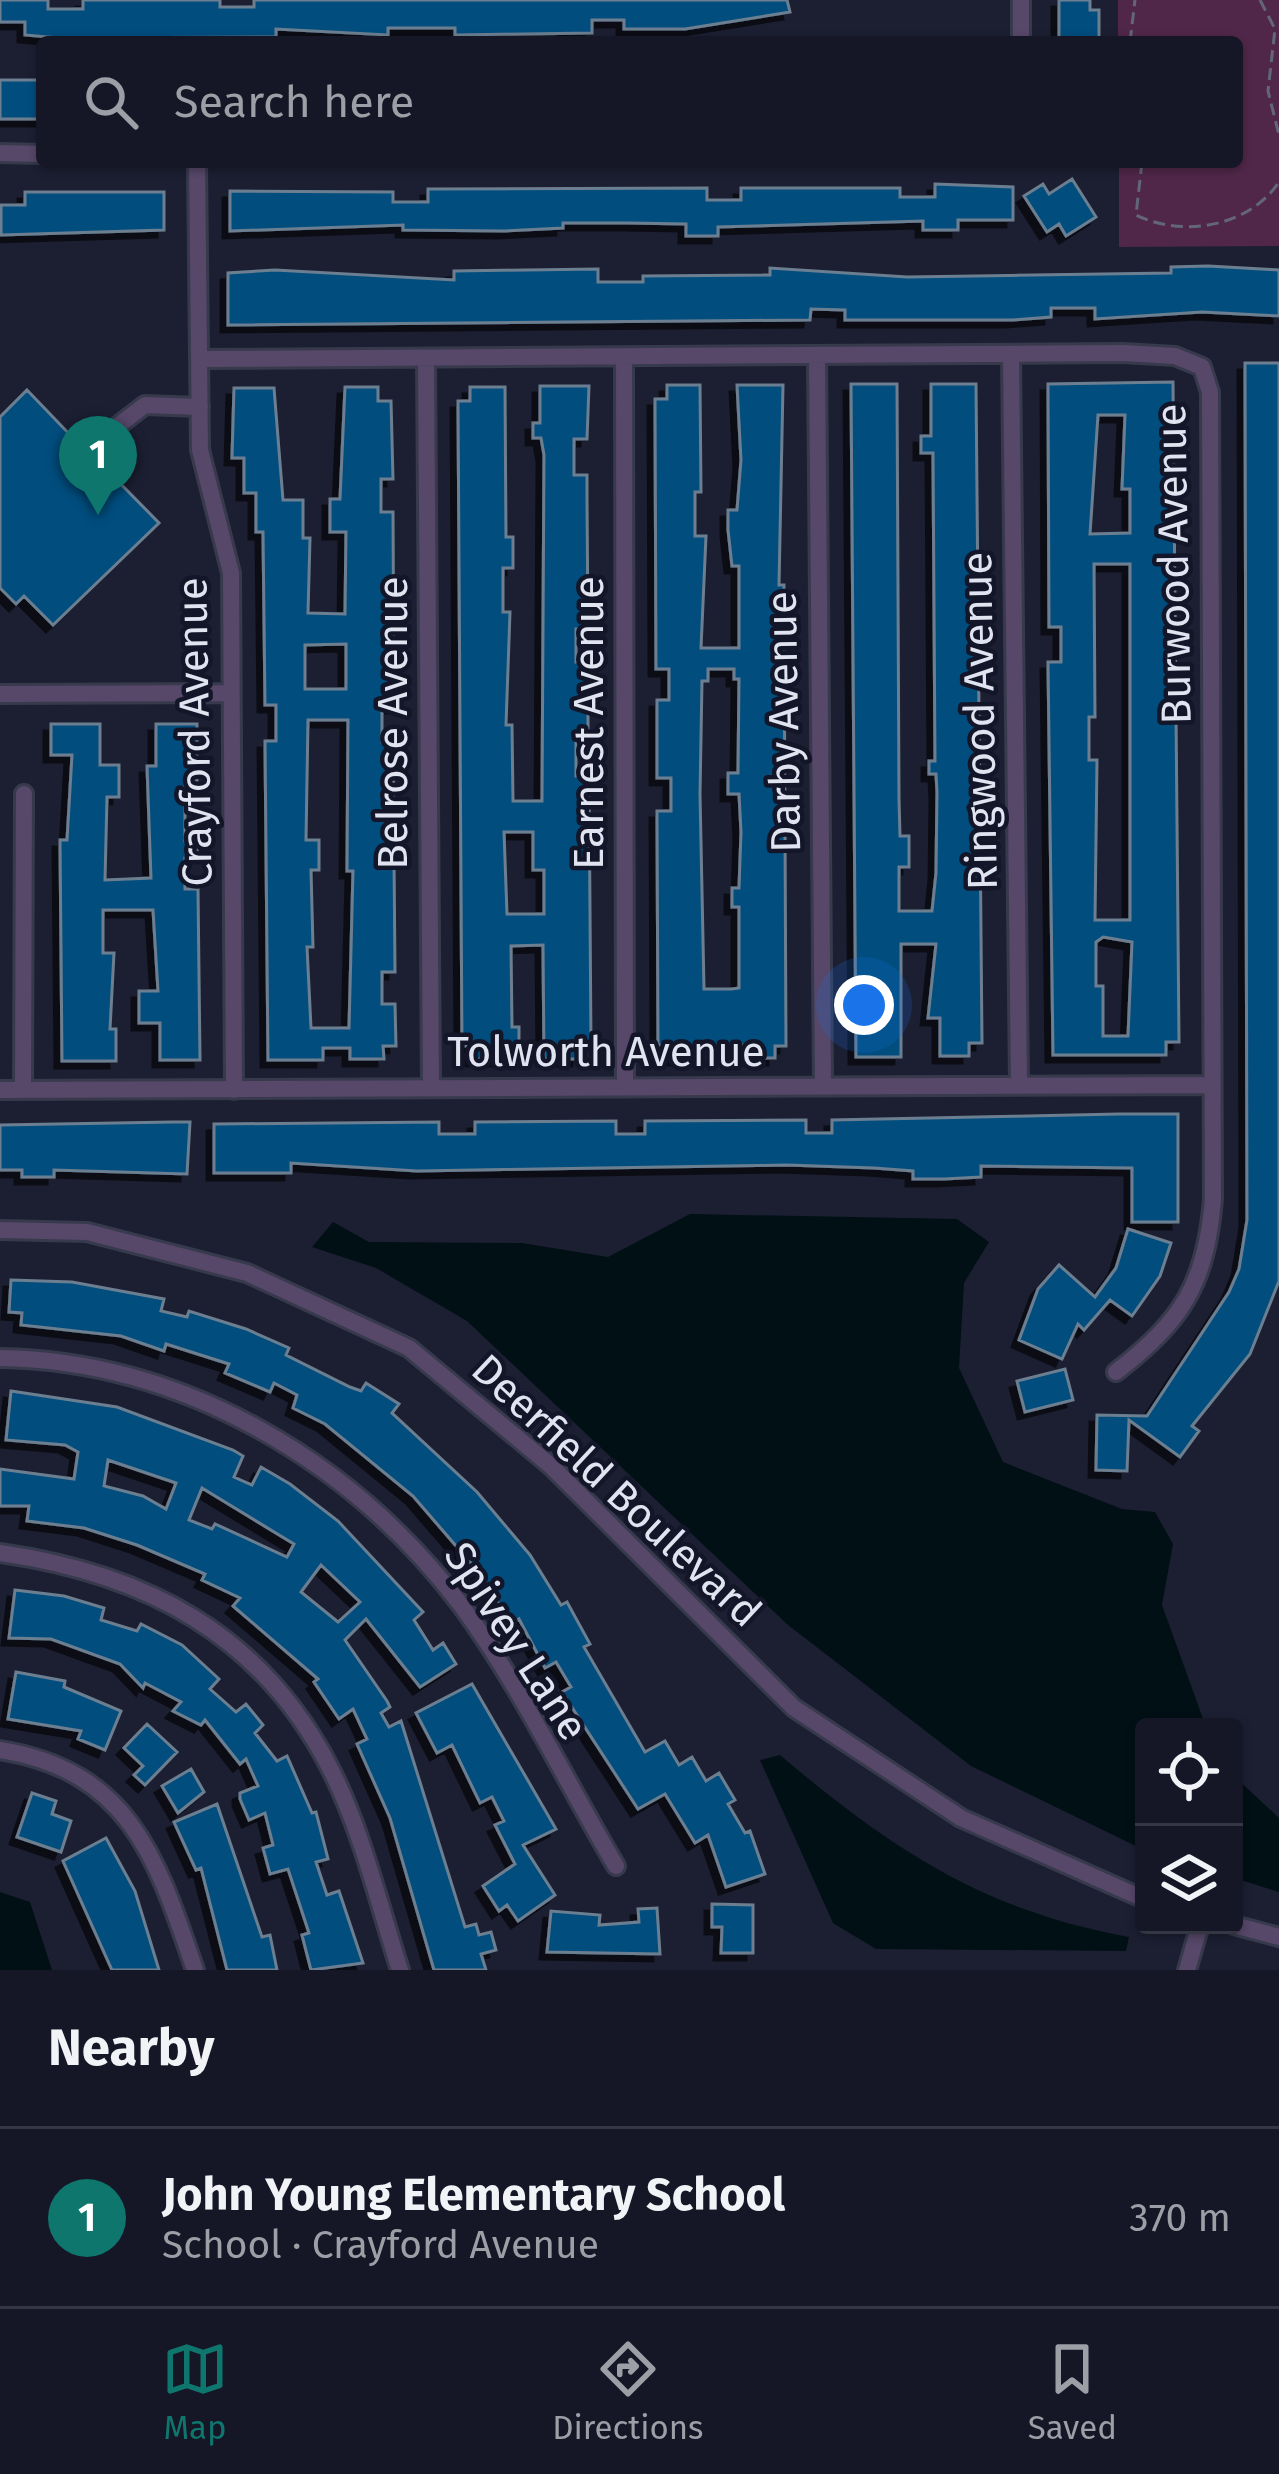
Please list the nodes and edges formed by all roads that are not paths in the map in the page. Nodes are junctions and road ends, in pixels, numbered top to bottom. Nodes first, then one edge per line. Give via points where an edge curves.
1 (1021, 0) edge
2 (1021, 36) edge
3 (0, 153) edge
4 (36, 154) edge
5 (197, 168) edge
6 (817, 356) junction
7 (1011, 356) junction
8 (426, 358) junction
9 (624, 358) junction
10 (200, 359) junction
11 (200, 407) junction
12 (116, 428) dead end
13 (231, 692) junction
14 (0, 694) edge
15 (24, 794) dead end
16 (1212, 1084) junction
17 (1019, 1085) junction
18 (625, 1086) junction
19 (823, 1086) junction
20 (431, 1088) junction
21 (0, 1090) edge
22 (23, 1090) junction
23 (234, 1090) junction
24 (0, 1230) edge
25 (0, 1358) edge
26 (1116, 1372) dead end
27 (0, 1553) edge
28 (0, 1750) edge
29 (616, 1866) dead end
30 (1135, 1895) edge
31 (1243, 1927) edge
32 (1197, 1934) edge
33 (1279, 1937) edge
34 (195, 1970) edge
35 (400, 1970) edge
36 (1187, 1970) edge

1 - 2 street
3 - 4 street
5 - 10 street, Crayford Avenue
6 - 7 street, Burwood Avenue
6 - 9 street, Burwood Avenue
6 - 19 street, Darby Avenue
7 - 16 street, Burwood Avenue via 1175,356 1202,367 1210,392
7 - 17 street, Ringwood Avenue
8 - 9 street, Burwood Avenue
8 - 10 street, Burwood Avenue
8 - 20 street, Belrose Avenue
9 - 18 street, Earnest Avenue
10 - 11 street, Crayford Avenue
11 - 12 street via 146,406
11 - 13 street, Crayford Avenue via 204,485 230,573
13 - 14 street
13 - 23 street, Crayford Avenue
15 - 22 street
16 - 17 street, Tolworth Avenue
16 - 26 street, Burwood Avenue via 1209,1242 1165,1334
17 - 19 street, Tolworth Avenue
18 - 19 street, Tolworth Avenue
18 - 20 street, Tolworth Avenue
20 - 23 street, Tolworth Avenue
21 - 22 street, Tolworth Avenue
22 - 23 street, Tolworth Avenue
24 - 30 street, Deerfield Boulevard via 87,1232 247,1274 410,1348 551,1466 794,1708 961,1818
25 - 29 street, Spivey Lane via 47,1359 195,1398 265,1430 377,1511 463,1608
27 - 35 street via 122,1580 161,1597 249,1659 284,1696 333,1773
28 - 34 street via 66,1766 128,1818 160,1869
31 - 33 street
32 - 36 street

